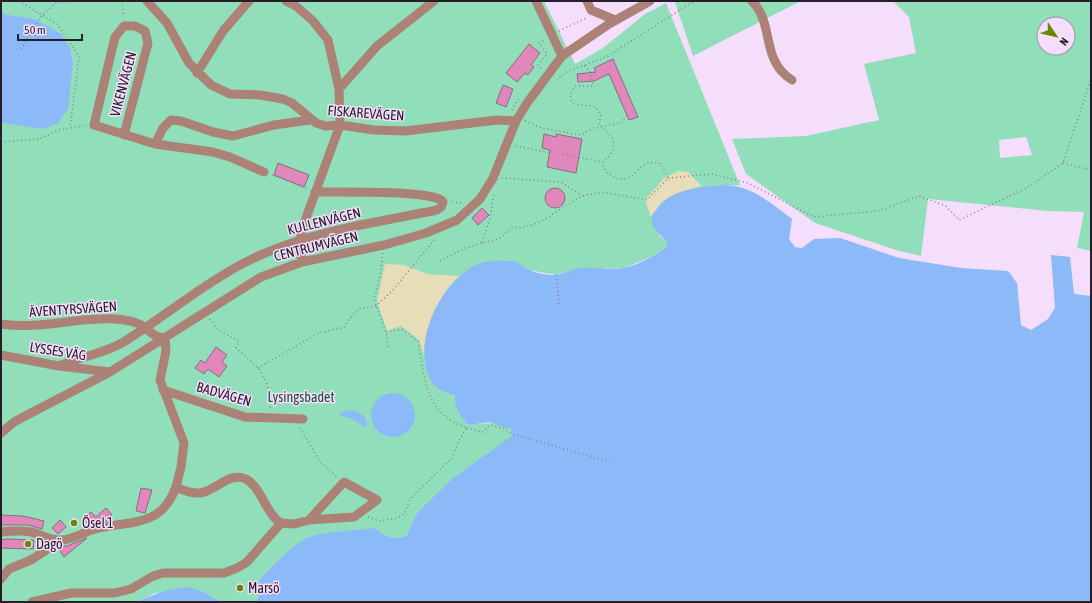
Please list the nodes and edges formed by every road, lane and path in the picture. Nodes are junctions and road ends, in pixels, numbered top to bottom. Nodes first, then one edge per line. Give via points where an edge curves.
1 (19, 1) edge
2 (69, 1) edge
3 (122, 1) edge
4 (147, 1) edge
5 (249, 1) edge
6 (286, 1) edge
7 (434, 1) edge
8 (536, 1) edge
9 (587, 1) edge
10 (650, 1) edge
11 (694, 1) edge
12 (752, 1) edge
13 (597, 13) junction
14 (42, 15) junction
15 (615, 20) junction
16 (124, 26) junction
17 (30, 33) junction
18 (552, 35) junction
19 (42, 40) dead end
20 (21, 49) dead end
21 (562, 56) junction
22 (584, 65) junction
23 (197, 72) junction
24 (538, 74) dead end
25 (556, 79) dead end
26 (1091, 79) edge
27 (792, 80) dead end
28 (339, 88) junction
29 (521, 95) dead end
30 (526, 115) dead end
31 (627, 117) dead end
32 (310, 120) junction
33 (512, 121) junction
34 (94, 125) junction
35 (340, 125) junction
36 (70, 128) junction
37 (601, 128) junction
38 (124, 134) junction
39 (1, 142) edge
40 (155, 144) junction
41 (512, 145) dead end
42 (551, 153) dead end
43 (563, 154) dead end
44 (602, 163) junction
45 (1063, 163) junction
46 (1091, 170) edge
47 (264, 172) joint
48 (493, 178) junction
49 (668, 178) junction
50 (315, 192) junction
51 (494, 195) dead end
52 (582, 196) junction
53 (436, 238) dead end
54 (300, 239) junction
55 (482, 243) junction
56 (384, 245) junction
57 (440, 261) dead end
58 (302, 262) junction
59 (556, 275) dead end
60 (559, 304) dead end
61 (376, 306) junction
62 (205, 311) junction
63 (1, 324) edge
64 (144, 327) junction
65 (386, 332) junction
66 (165, 338) junction
67 (388, 348) dead end
68 (1, 355) edge
69 (59, 366) junction
70 (258, 368) junction
71 (110, 372) junction
72 (163, 390) junction
73 (269, 417) junction
74 (298, 418) joint
75 (467, 428) junction
76 (1, 433) edge
77 (610, 462) dead end
78 (344, 482) junction
79 (176, 487) junction
80 (359, 514) junction
81 (309, 520) junction
82 (281, 523) junction
83 (1, 532) edge
84 (60, 540) junction
85 (1, 579) edge
86 (32, 602) edge

1 - 14 path
2 - 14 path via 56,3
3 - 16 path
4 - 23 street, FISKAREVÄGEN via 167,23 189,63
5 - 23 street via 230,22
6 - 28 street via 296,6 328,40
7 - 28 street via 377,46
8 - 18 street
9 - 13 street via 591,10
10 - 15 street, CENTRUMVÄGEN
11 - 22 path via 608,56
12 - 27 street via 760,12 775,64
13 - 15 street
13 - 18 path
14 - 17 path
14 - 36 path via 57,24 79,56
15 - 21 street, CENTRUMVÄGEN
16 - 34 street, VIKENVÄGEN via 115,37
16 - 38 street, VIKENVÄGEN via 141,28 147,36 148,43
17 - 19 path
17 - 20 path
18 - 21 street
18 - 24 path via 539,43 547,54 538,65 542,68
21 - 33 street, CENTRUMVÄGEN
22 - 25 path
22 - 37 path via 591,73 593,86 575,86 572,100 579,105 594,106 601,115
23 - 32 street, FISKAREVÄGEN via 223,92 283,99 297,107
26 - 45 path
28 - 35 street
29 - 33 path via 509,114
30 - 37 path via 524,120 534,125 574,134 581,135 594,128
31 - 37 path via 620,123
32 - 35 street, FISKAREVÄGEN via 325,126
32 - 40 street via 274,125 233,136 171,120 163,128
33 - 35 street, FISKAREVÄGEN via 436,126 405,131
33 - 48 street, CENTRUMVÄGEN
34 - 36 path
34 - 38 street, VIKENVÄGEN
35 - 50 street
36 - 39 path via 39,139
37 - 44 path via 611,136 614,149
38 - 40 street, VIKENVÄGEN
40 - 47 street, VIKENVÄGEN via 213,152
41 - 42 path
43 - 44 path
44 - 49 path via 611,176 626,179 640,166 655,161 661,164
45 - 46 path
45 - 49 path via 1025,189 959,220 946,206 919,196 878,211 814,217 748,183 712,174
47 - 50 path
48 - 52 path via 561,182
48 - 56 street, CENTRUMVÄGEN via 480,199 457,220 436,230
49 - 52 path via 647,200 602,192
50 - 54 street
50 - 54 street, KULLENVÄGEN via 415,194 438,197 443,202 437,210
51 - 55 path
52 - 55 path via 540,222 522,228 510,228 500,239
53 - 61 path via 392,291
54 - 58 street
54 - 64 street, KULLENVÄGEN via 235,268
55 - 57 path
56 - 58 street, CENTRUMVÄGEN
56 - 61 path via 374,299
58 - 62 street, CENTRUMVÄGEN via 254,280
59 - 60 path
61 - 65 path
61 - 70 path via 360,309 344,327 319,333
62 - 66 street, CENTRUMVÄGEN
62 - 70 path via 218,330 239,341 236,348
63 - 64 street, ÄVENTYRSVÄGEN via 37,326 112,319 134,322
64 - 66 street, ÄVENTYRSVÄGEN via 155,337
64 - 69 street, KULLENVÄGEN via 110,349
65 - 67 path
65 - 75 path via 402,329 418,341 430,398 453,423
66 - 71 street, CENTRUMVÄGEN
66 - 72 street via 166,351 160,380
68 - 69 street, LYSSES VÄG
69 - 71 street, LYSSES VÄG
70 - 73 path via 265,377 268,387
71 - 76 street, CENTRUMVÄGEN via 14,422
72 - 73 street, BADVÄGEN via 233,414
72 - 79 street via 184,443
73 - 74 street, BADVÄGEN
74 - 78 path via 321,463
75 - 77 path via 483,432 490,425 506,429 514,435
75 - 80 path via 452,458 416,493 404,514 381,521
78 - 80 street via 377,500
78 - 81 street
79 - 82 street via 199,493 207,492 236,477 245,479
79 - 84 street via 168,505 153,517 96,529
80 - 81 street via 348,518
81 - 82 street via 294,524
82 - 86 street via 247,562 224,573 163,573 131,589 115,593 72,593
83 - 84 street via 31,532
84 - 85 street via 31,560 9,570

